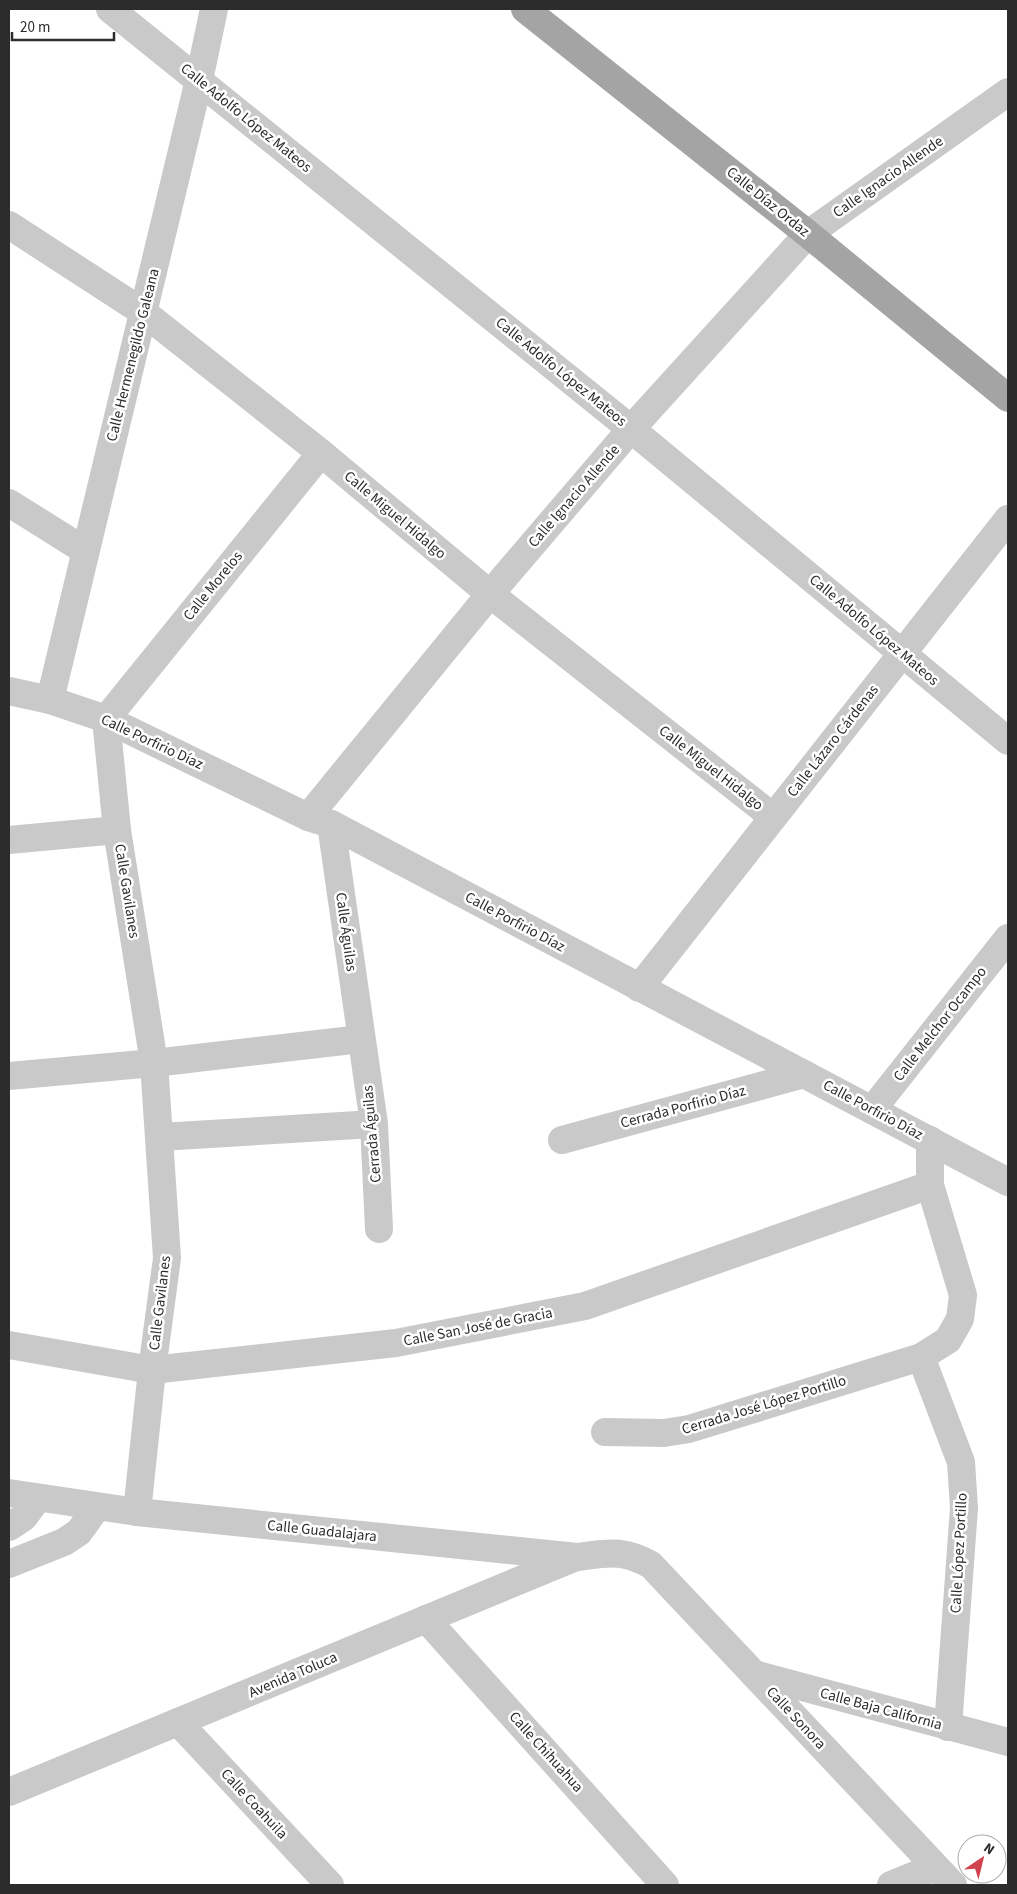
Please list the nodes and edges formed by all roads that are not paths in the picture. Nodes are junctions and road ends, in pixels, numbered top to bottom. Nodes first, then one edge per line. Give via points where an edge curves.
1 (110, 9) edge
2 (214, 9) edge
3 (525, 9) edge
4 (199, 80) junction
5 (1008, 92) edge
6 (9, 226) edge
7 (808, 234) junction
8 (143, 312) junction
9 (1008, 398) edge
10 (631, 429) junction
11 (321, 453) junction
12 (9, 502) edge
13 (1008, 519) edge
14 (84, 550) junction
15 (490, 594) junction
16 (902, 653) junction
17 (9, 691) edge
18 (50, 700) junction
19 (106, 719) junction
20 (1008, 742) edge
21 (773, 817) junction
22 (320, 820) junction
23 (117, 830) junction
24 (9, 840) edge
25 (1008, 938) edge
26 (639, 988) junction
27 (361, 1039) junction
28 (154, 1063) junction
29 (804, 1074) junction
30 (9, 1076) edge
31 (872, 1110) junction
32 (374, 1124) junction
33 (160, 1137) junction
34 (562, 1140) dead end
35 (930, 1140) junction
36 (1008, 1182) edge
37 (930, 1185) junction
38 (379, 1229) dead end
39 (9, 1345) edge
40 (920, 1357) junction
41 (152, 1370) junction
42 (605, 1432) dead end
43 (9, 1494) edge
44 (38, 1498) junction
45 (97, 1507) junction
46 (137, 1512) junction
47 (9, 1527) edge
48 (635, 1556) joint
49 (577, 1557) junction
50 (9, 1564) edge
51 (426, 1619) junction
52 (754, 1674) junction
53 (178, 1722) junction
54 (948, 1727) junction
55 (1008, 1742) edge
56 (9, 1792) edge
57 (944, 1876) edge
58 (330, 1885) edge
59 (665, 1885) edge
60 (891, 1885) edge

1 - 4 street, Calle Adolfo López Mateos
2 - 4 street, Calle Hermenegildo Galeana
3 - 7 main road, Calle Díaz Ordaz
4 - 8 street, Calle Hermenegildo Galeana
4 - 10 street, Calle Adolfo López Mateos
5 - 7 street, Calle Ignacio Allende
6 - 8 street, Calle Miguel Hidalgo
7 - 9 main road, Calle Díaz Ordaz
7 - 10 street, Calle Ignacio Allende
8 - 11 street, Calle Miguel Hidalgo
8 - 14 street, Calle Hermenegildo Galeana
10 - 15 street, Calle Ignacio Allende
10 - 16 street, Calle Adolfo López Mateos
11 - 15 street, Calle Miguel Hidalgo
11 - 19 street, Calle Morelos
12 - 14 street
13 - 16 street, Calle Lázaro Cárdenas
14 - 18 street, Calle Hermenegildo Galeana
15 - 21 street, Calle Miguel Hidalgo
15 - 22 street, Calle Ignacio Allende
16 - 20 street, Calle Adolfo López Mateos
16 - 21 street, Calle Lázaro Cárdenas
17 - 18 street, Calle Porfirio Díaz
18 - 19 street, Calle Porfirio Díaz
19 - 22 street, Calle Porfirio Díaz
19 - 23 street, Calle Gavilanes
21 - 26 street, Calle Lázaro Cárdenas
22 - 26 street, Calle Porfirio Díaz
22 - 27 street, Calle Águilas
23 - 24 street
23 - 28 street, Calle Gavilanes
25 - 31 street, Calle Melchor Ocampo
26 - 29 street, Calle Porfirio Díaz
27 - 28 street
27 - 32 street, Cerrada Águilas
28 - 30 street
28 - 33 street, Calle Gavilanes
29 - 31 street, Calle Porfirio Díaz
29 - 34 street, Cerrada Porfirio Díaz
31 - 35 street, Calle Porfirio Díaz
32 - 33 street
32 - 38 street, Cerrada Águilas
33 - 41 street, Calle Gavilanes via 167,1258
35 - 36 street, Calle Porfirio Díaz
35 - 37 street
37 - 40 street via 963,1295 960,1319 948,1340
37 - 41 street, Calle San José de Gracia via 585,1306 396,1343
39 - 41 street, Calle San José de Gracia
40 - 42 street, Cerrada José López Portillo via 689,1429 664,1433
40 - 54 street, Calle López Portillo via 961,1462 964,1508
41 - 46 street, Calle Gavilanes
43 - 44 street, Calle Guadalajara
44 - 45 street, Calle Guadalajara
44 - 47 street via 24,1517
45 - 46 street, Calle Guadalajara
45 - 50 street via 79,1532 64,1542
46 - 49 street, Calle Guadalajara
48 - 49 street, Calle Guadalajara via 614,1552
48 - 52 street, Calle Sonora via 652,1565
49 - 51 street, Avenida Toluca
51 - 53 street, Avenida Toluca
51 - 59 street, Calle Chihuahua
52 - 54 street, Calle Baja California
52 - 57 street, Calle Sonora
53 - 56 street, Avenida Toluca
53 - 58 street, Calle Coahuila
54 - 55 street, Calle Baja California
57 - 60 street

